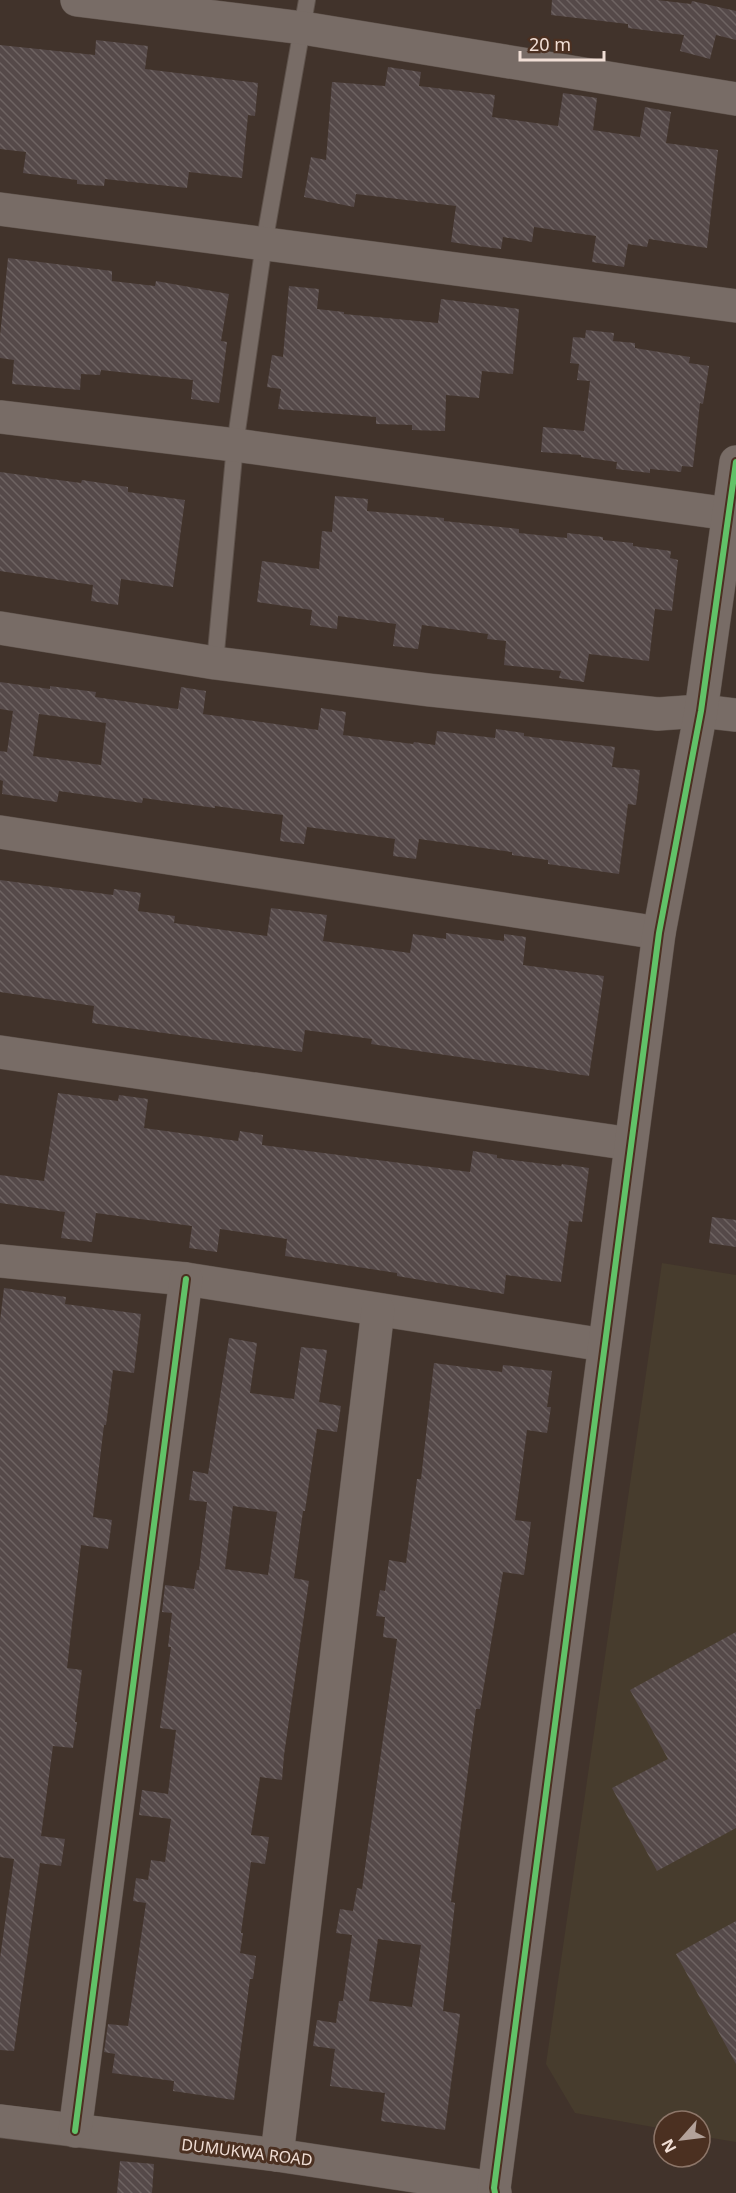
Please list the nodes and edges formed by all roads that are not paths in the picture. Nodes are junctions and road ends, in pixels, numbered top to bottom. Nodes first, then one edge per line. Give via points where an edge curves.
1 (77, 0) edge
2 (305, 14) edge
3 (736, 99) edge
4 (0, 209) edge
5 (264, 244) junction
6 (736, 306) edge
7 (0, 417) edge
8 (235, 445) junction
9 (736, 462) edge
10 (729, 514) junction
11 (0, 628) edge
12 (215, 663) junction
13 (701, 711) junction
14 (736, 715) edge
15 (0, 832) edge
16 (659, 933) junction
17 (0, 1052) edge
18 (631, 1144) junction
19 (0, 1262) edge
20 (186, 1279) junction
21 (378, 1310) junction
22 (604, 1345) junction
23 (0, 2121) edge
24 (75, 2132) junction
25 (277, 2155) junction
26 (494, 2190) edge

1 - 2 street
2 - 3 street
2 - 5 lane
4 - 5 street
5 - 6 street
5 - 8 lane
7 - 8 street
8 - 10 street
8 - 12 lane
9 - 10 street
10 - 13 street
11 - 12 street
12 - 13 street via 620,711
13 - 14 street
13 - 16 street
15 - 16 street
16 - 18 street
17 - 18 street
18 - 22 street
19 - 20 street
20 - 21 street
20 - 24 street
21 - 22 street
21 - 25 street
22 - 26 street
23 - 24 street, DUMUKWA ROAD
24 - 25 street, DUMUKWA ROAD
25 - 26 street, DUMUKWA ROAD

